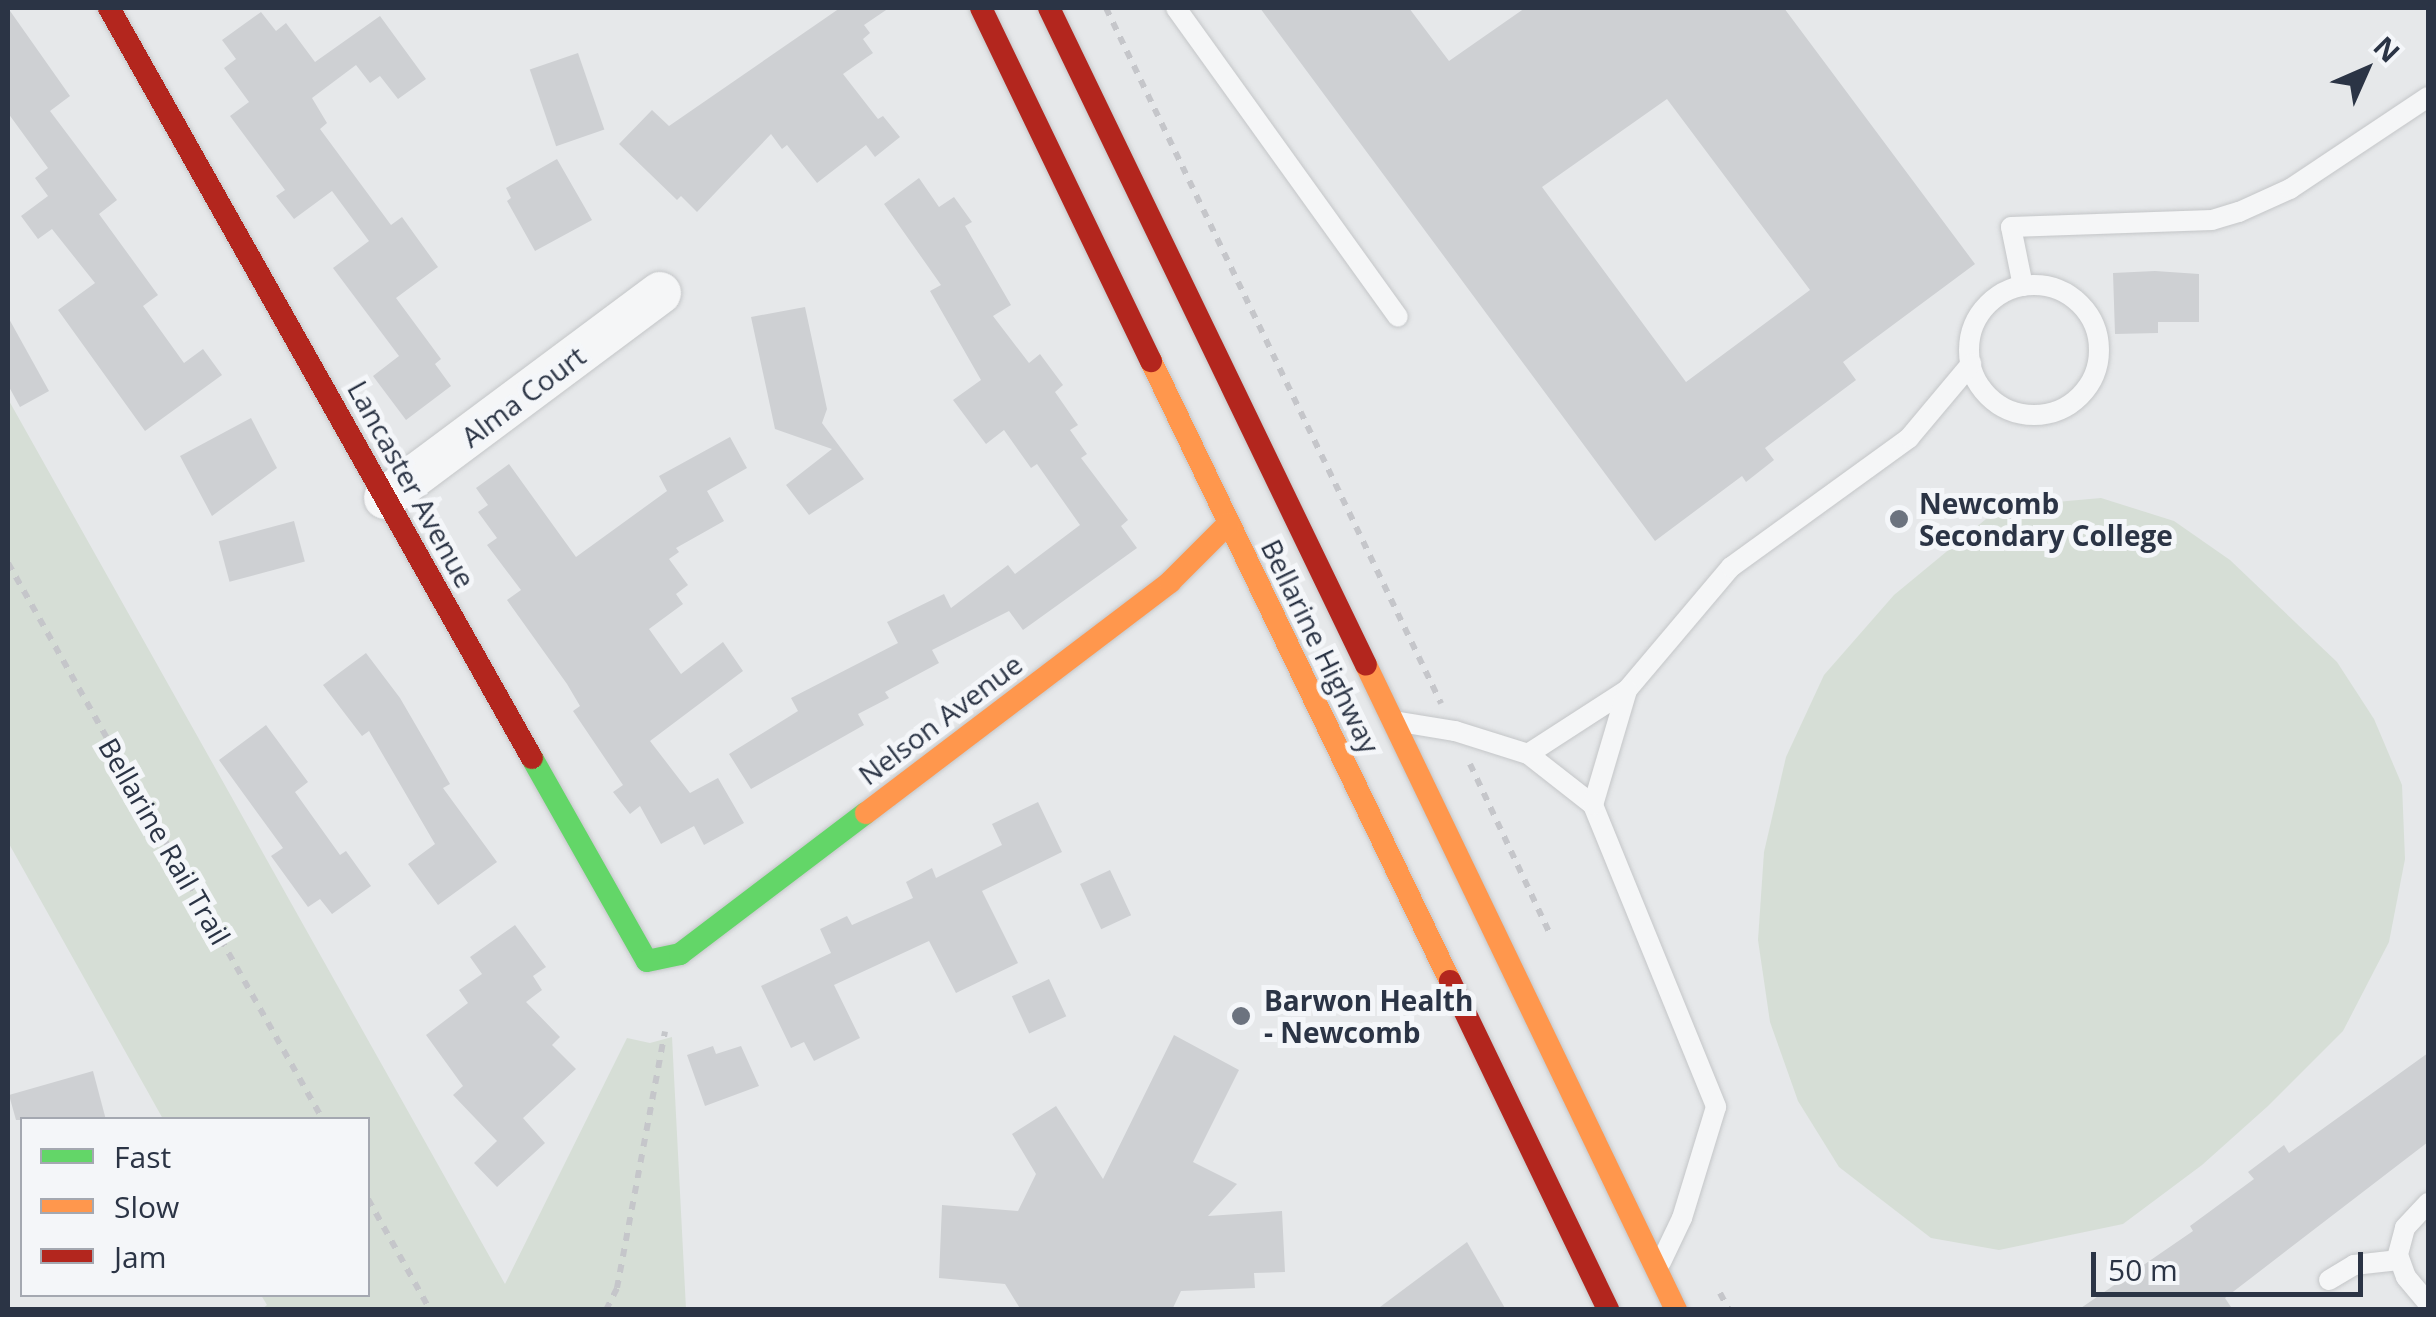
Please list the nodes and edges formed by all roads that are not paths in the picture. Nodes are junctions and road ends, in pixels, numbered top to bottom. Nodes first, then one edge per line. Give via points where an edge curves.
1 (981, 8) edge
2 (1050, 8) edge
3 (1176, 8) edge
4 (123, 13) edge
5 (2428, 97) edge
6 (2023, 286) junction
7 (660, 293) dead end
8 (1398, 317) dead end
9 (1971, 364) junction
10 (385, 498) junction
11 (1229, 523) junction
12 (1627, 690) junction
13 (1393, 721) junction
14 (1528, 754) junction
15 (1593, 805) junction
16 (680, 954) joint
17 (2428, 1203) edge
18 (2398, 1260) junction
19 (1657, 1270) junction
20 (2329, 1280) dead end
21 (2428, 1303) edge
22 (1608, 1310) edge
23 (1676, 1310) edge

1 - 11 main road, Bellarine Highway
2 - 13 main road, Bellarine Highway
3 - 8 lane
4 - 10 main road, Lancaster Avenue
5 - 6 lane via 2290,189 2239,212 2205,220 2010,227
6 - 9 lane via 1996,297 1979,315 1970,338
6 - 9 lane via 2056,289 2089,316 2099,342 2090,383 2072,404 2032,416 1986,395
7 - 10 street, Alma Court
9 - 12 lane via 1909,438 1731,567
10 - 16 main road, Lancaster Avenue via 648,961
11 - 16 main road, Nelson Avenue via 1170,582
11 - 22 main road, Bellarine Highway
12 - 14 lane
12 - 15 lane
13 - 14 lane
13 - 19 main road, Bellarine Highway
14 - 15 lane
15 - 19 lane via 1716,1108 1682,1218
17 - 18 lane via 2404,1228
18 - 20 lane via 2354,1265
18 - 21 lane
19 - 23 main road, Bellarine Highway

